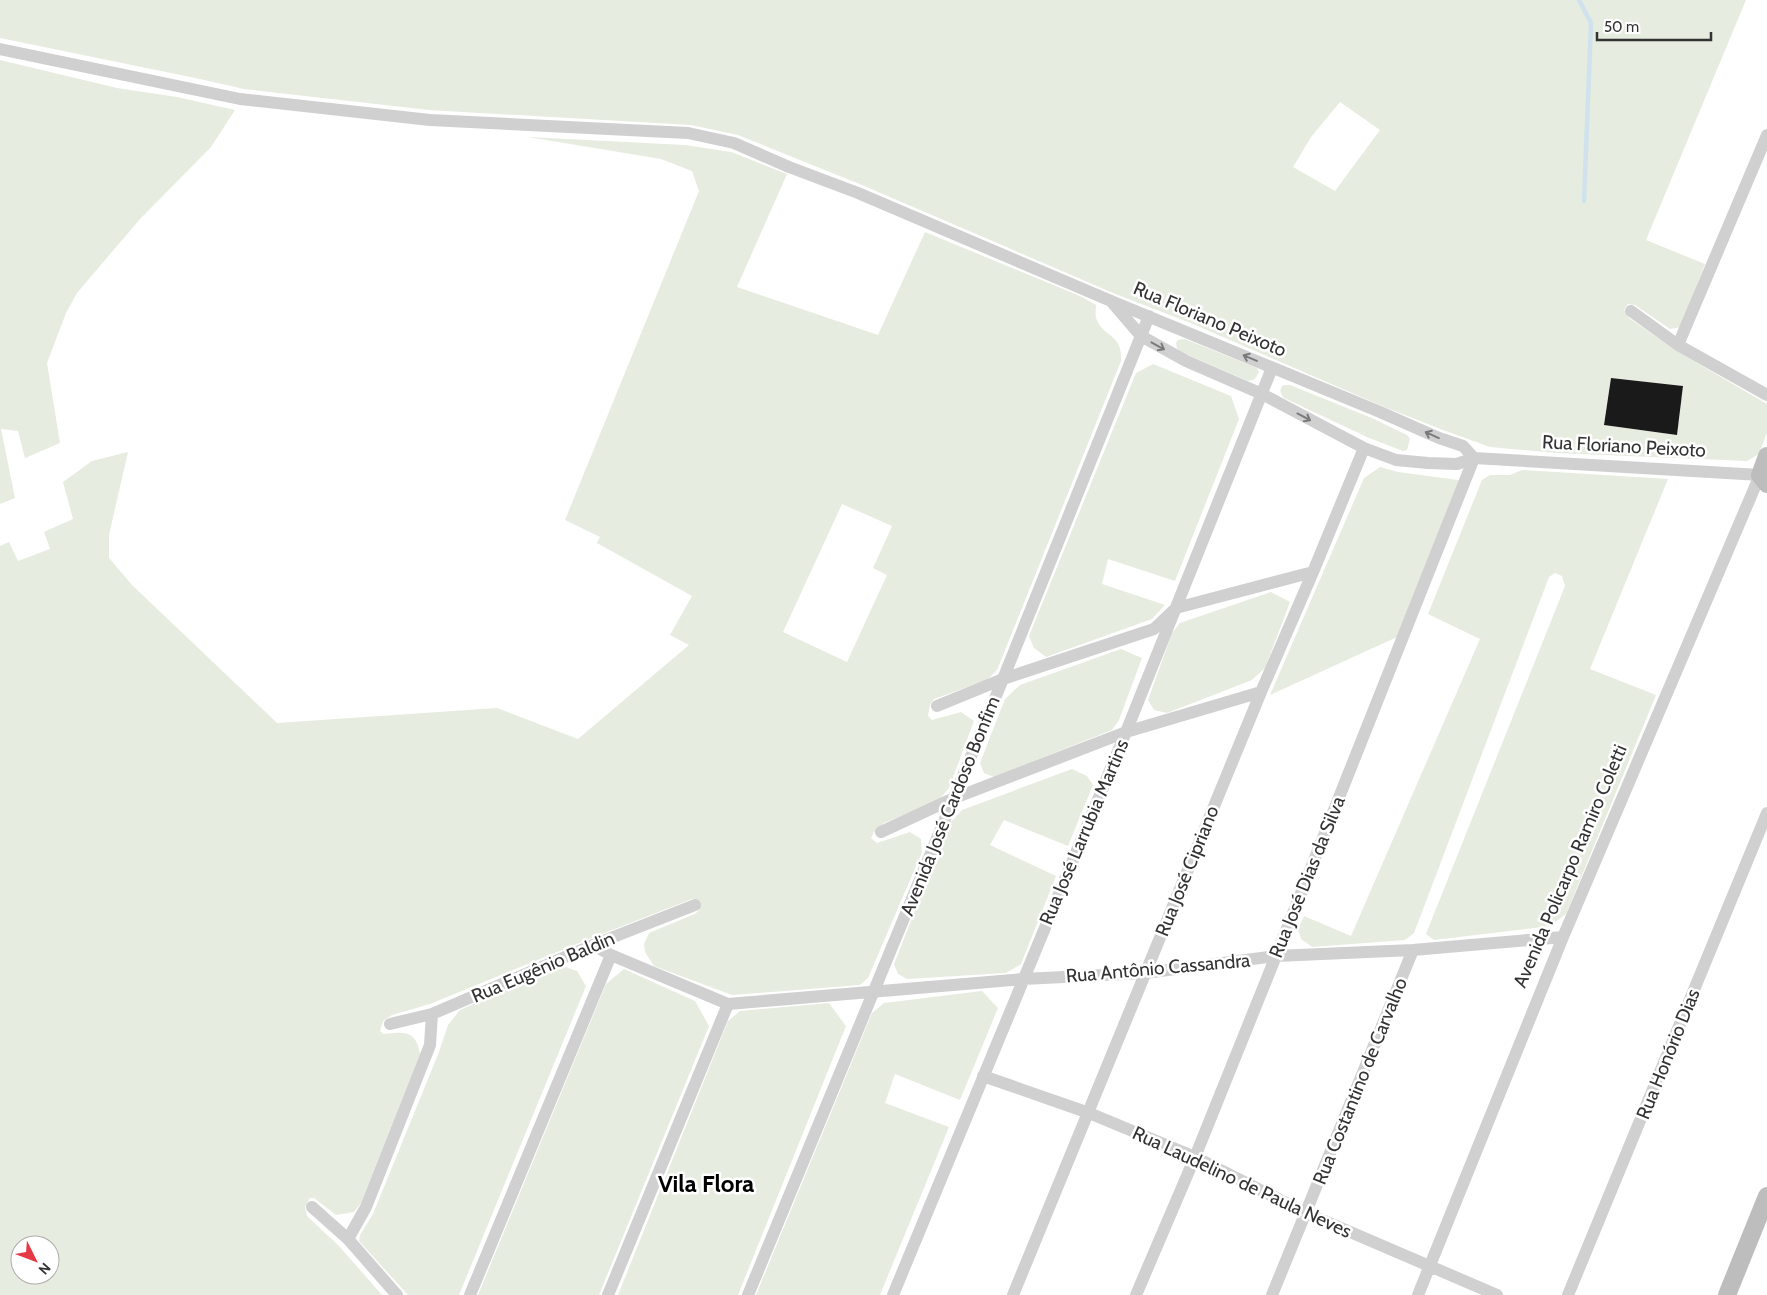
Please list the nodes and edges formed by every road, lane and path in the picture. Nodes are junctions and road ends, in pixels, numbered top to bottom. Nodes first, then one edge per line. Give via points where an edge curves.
1 (0, 49) edge
2 (1767, 135) edge
3 (1111, 301) junction
4 (1631, 311) dead end
5 (1149, 316) junction
6 (1141, 336) junction
7 (1678, 345) junction
8 (1272, 368) junction
9 (1262, 394) junction
10 (1767, 395) edge
11 (1364, 448) junction
12 (1767, 456) edge
13 (1474, 458) junction
14 (1763, 479) edge
15 (1313, 572) junction
16 (1176, 608) junction
17 (1002, 679) junction
18 (1261, 692) junction
19 (936, 706) dead end
20 (1126, 732) junction
21 (952, 799) junction
22 (1767, 813) edge
23 (881, 832) dead end
24 (695, 905) dead end
25 (1563, 937) junction
26 (593, 945) junction
27 (1413, 950) junction
28 (611, 955) junction
29 (1276, 956) junction
30 (1145, 973) junction
31 (1023, 979) junction
32 (873, 993) junction
33 (728, 1004) junction
34 (432, 1014) junction
35 (390, 1024) dead end
36 (984, 1076) junction
37 (1089, 1113) junction
38 (1195, 1157) junction
39 (1767, 1196) edge
40 (312, 1207) dead end
41 (1306, 1213) junction
42 (348, 1239) junction
43 (1430, 1266) junction
44 (397, 1295) edge
45 (470, 1295) edge
46 (608, 1295) edge
47 (748, 1295) edge
48 (893, 1295) edge
49 (1013, 1295) edge
50 (1136, 1295) edge
51 (1272, 1295) edge
52 (1418, 1295) edge
53 (1497, 1295) edge
54 (1568, 1295) edge
55 (1727, 1295) edge

1 - 3 street via 240,98 430,120 688,133 734,143
2 - 7 street
3 - 5 street, Rua Floriano Peixoto
3 - 6 street, Rua Floriano Peixoto
4 - 7 street
5 - 6 street, Avenida José Cardoso Bonfim
8 -> 5 street, Rua Floriano Peixoto
6 -> 9 street, Rua Floriano Peixoto via 1186,361
6 - 17 street, Avenida José Cardoso Bonfim
7 - 10 street
8 - 9 street, Rua José Larrubia Martins
13 -> 8 street, Rua Floriano Peixoto via 1463,446
9 -> 11 street, Rua Floriano Peixoto
9 - 16 street, Rua José Larrubia Martins
11 - 13 street, Rua Floriano Peixoto via 1396,460 1428,463 1457,464
11 - 15 street, Rua José Cipriano
12 - 14 street, Avenida Policarpo Ramiro Coletti
13 - 14 street, Rua Floriano Peixoto
13 - 29 street, Rua José Dias da Silva
14 - 25 street, Avenida Policarpo Ramiro Coletti
15 - 16 street
15 - 18 street, Rua José Cipriano
16 - 17 street via 1154,629
16 - 20 street, Rua José Larrubia Martins
17 - 19 street
17 - 21 street, Avenida José Cardoso Bonfim
18 - 20 street
18 - 30 street, Rua José Cipriano
20 - 21 street
20 - 31 street, Rua José Larrubia Martins
21 - 23 street
21 - 32 street, Avenida José Cardoso Bonfim
22 - 54 street, Rua Honório Dias
24 - 26 street, Rua Eugênio Baldin
25 - 27 street, Rua Antônio Cassandra
25 - 43 street, Avenida Policarpo Ramiro Coletti
26 - 28 street
26 - 34 street, Rua Eugênio Baldin
27 - 29 street, Rua Antônio Cassandra
27 - 41 street, Rua Costantino de Carvalho
28 - 33 street
28 - 45 street
29 - 30 street, Rua Antônio Cassandra
29 - 38 street, Rua José Dias da Silva
30 - 31 street, Rua Antônio Cassandra
30 - 37 street, Rua José Cipriano
31 - 32 street, Rua Antônio Cassandra
31 - 36 street, Rua José Larrubia Martins
32 - 33 street, Rua Antônio Cassandra
32 - 47 street, Avenida José Cardoso Bonfim
33 - 46 street
34 - 35 street, Rua Eugênio Baldin
34 - 42 street via 430,1045 366,1207
36 - 37 street, Rua Laudelino de Paula Neves
36 - 48 street, Rua José Larrubia Martins
37 - 38 street, Rua Laudelino de Paula Neves
37 - 49 street, Rua José Cipriano
38 - 41 street, Rua Laudelino de Paula Neves
38 - 50 street, Rua José Dias da Silva
39 - 55 street
40 - 42 street
41 - 43 street, Rua Laudelino de Paula Neves
41 - 51 street, Rua Costantino de Carvalho
42 - 44 street
43 - 52 street, Avenida Policarpo Ramiro Coletti
43 - 53 street, Rua Laudelino de Paula Neves

